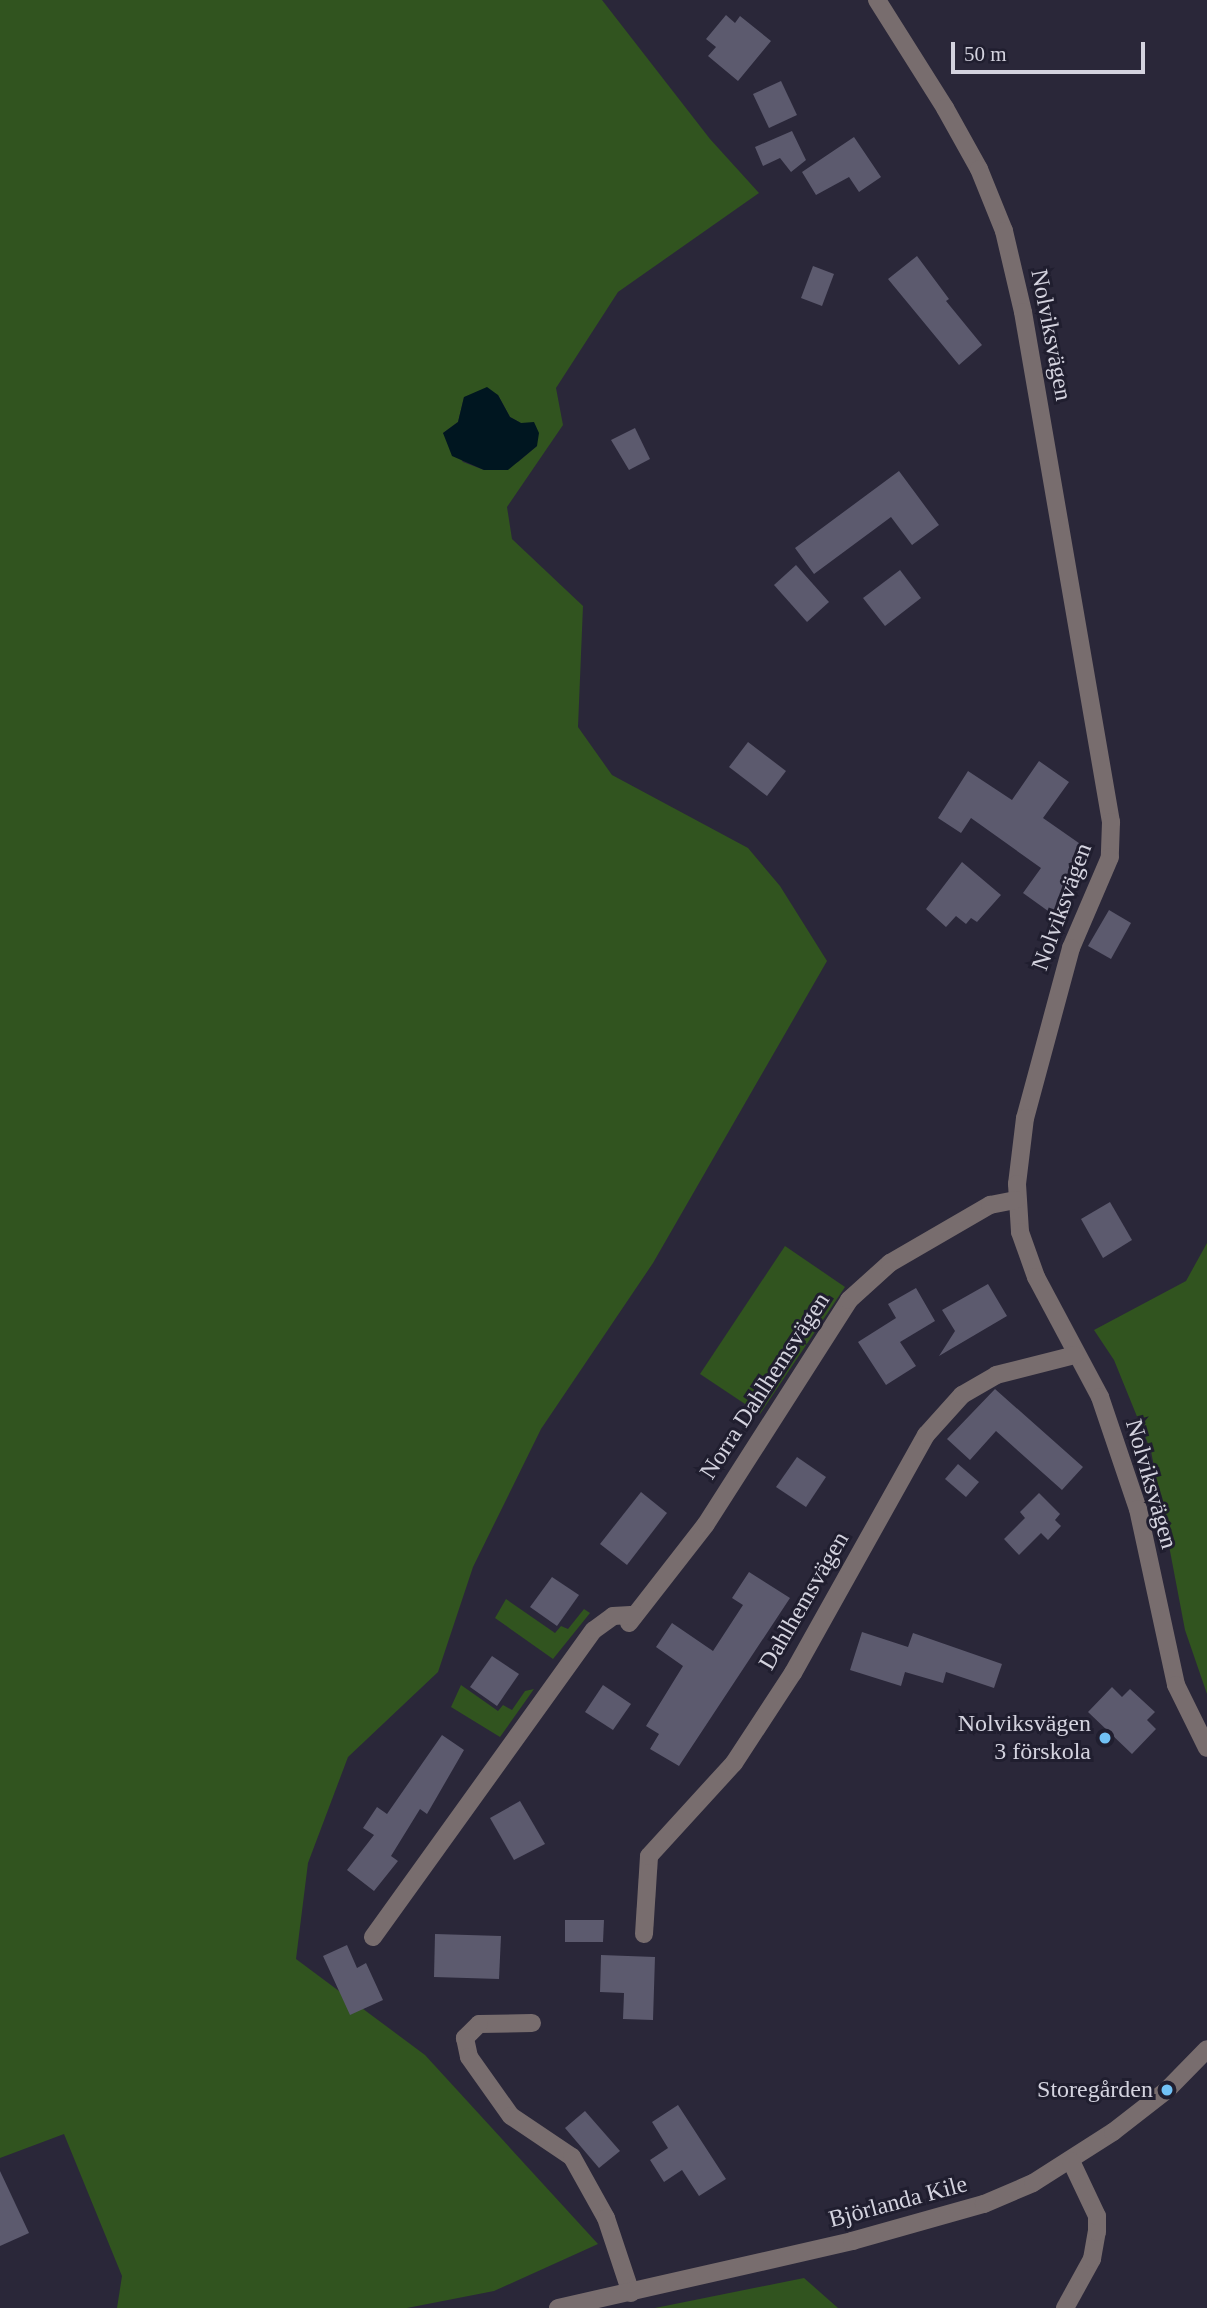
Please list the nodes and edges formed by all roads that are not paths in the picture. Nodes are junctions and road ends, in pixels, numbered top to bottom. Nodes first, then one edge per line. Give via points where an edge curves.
1 (877, 0) edge
2 (1016, 1200) junction
3 (1075, 1355) junction
4 (1207, 1748) edge
5 (644, 1934) dead end
6 (373, 1937) dead end
7 (532, 2023) dead end
8 (1207, 2049) edge
9 (1071, 2161) junction
10 (631, 2293) junction
11 (558, 2308) edge
12 (1065, 2308) edge

1 - 2 street, Nolviksvägen via 979,169 1004,231 1023,312 1111,822 1111,849 1103,880 1071,948 1035,1078 1018,1154
2 - 3 street, Nolviksvägen via 1020,1232 1036,1277
2 - 6 street, Norra Dahlhemsvägen via 990,1205 901,1256 849,1300 706,1524 632,1619 613,1616 594,1630
3 - 4 street, Nolviksvägen via 1100,1397 1123,1462 1138,1509 1176,1685
3 - 5 street, Dahlhemsvägen via 996,1376 962,1395 926,1436 793,1672 734,1763 649,1856
7 - 10 street via 479,2024 465,2038 469,2057 511,2116 572,2157 606,2218
8 - 9 street, Björlanda Kile via 1167,2090
9 - 10 street, Björlanda Kile via 984,2204 918,2224
9 - 12 street via 1097,2216 1097,2232 1092,2259
10 - 11 street, Björlanda Kile

